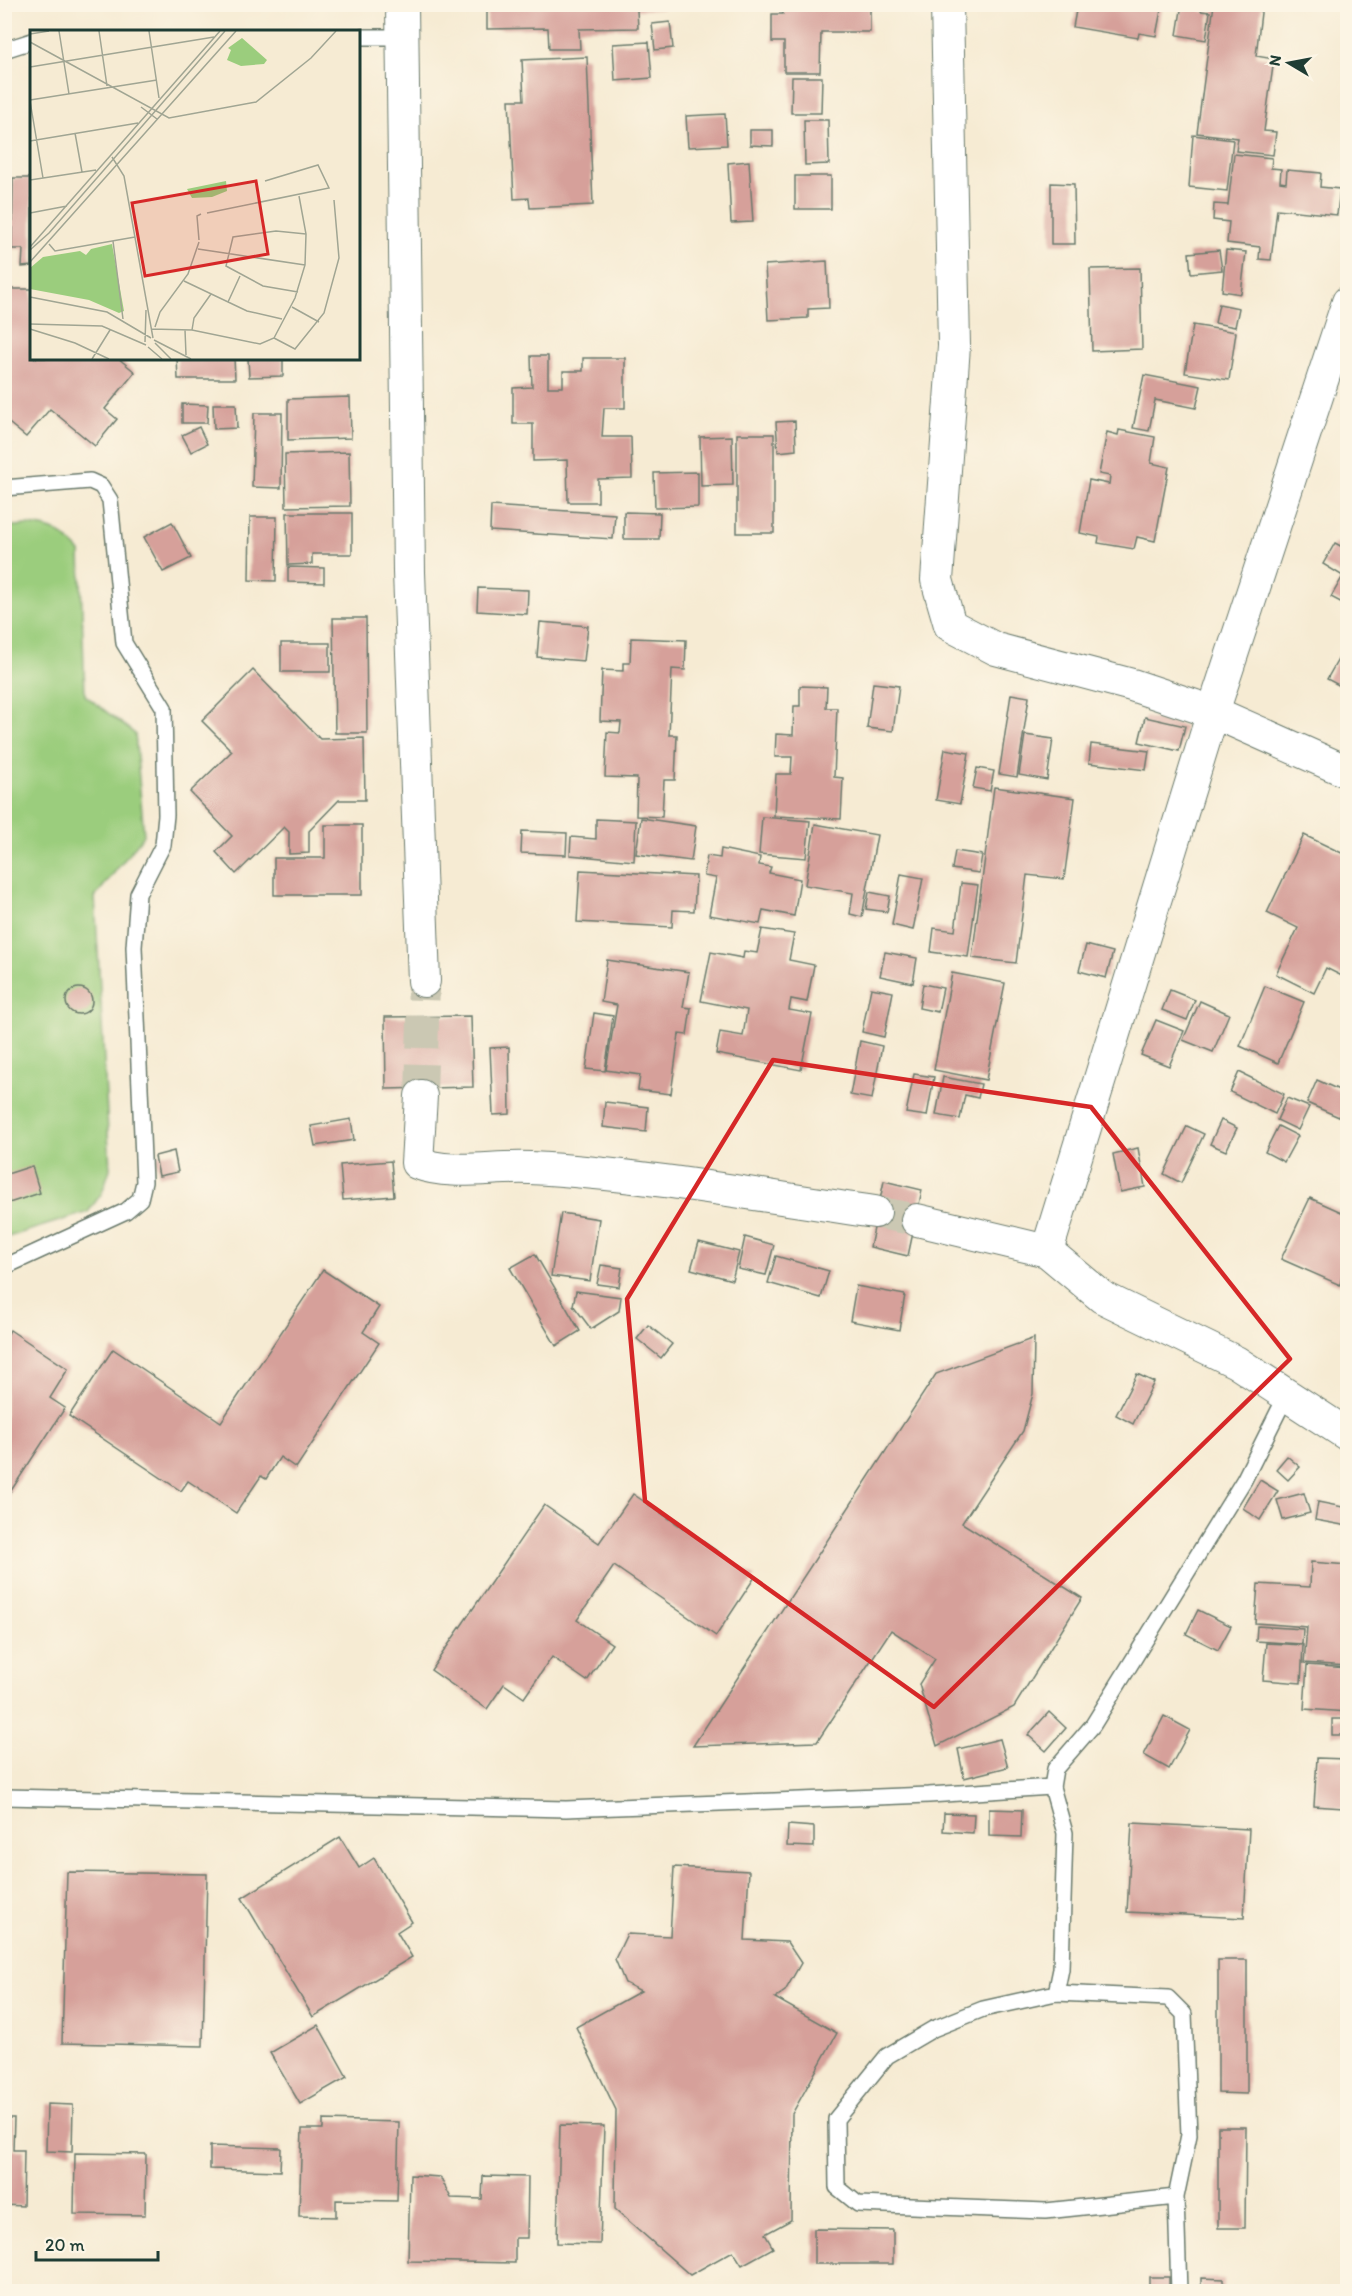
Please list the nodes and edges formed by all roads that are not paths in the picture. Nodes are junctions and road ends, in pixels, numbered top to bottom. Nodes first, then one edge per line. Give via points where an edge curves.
1 (402, 4) edge
2 (947, 4) edge
3 (360, 37) edge
4 (402, 37) junction
5 (30, 42) edge
6 (4, 50) edge
7 (1347, 302) edge
8 (4, 488) edge
9 (1213, 712) junction
10 (1347, 772) edge
11 (424, 981) tunnel mouth
12 (421, 1096) tunnel mouth
13 (875, 1212) tunnel mouth
14 (917, 1221) tunnel mouth
15 (1047, 1251) junction
16 (4, 1268) edge
17 (1287, 1394) junction
18 (1347, 1436) edge
19 (1052, 1787) junction
20 (4, 1797) edge
21 (1056, 1993) junction
22 (1176, 2197) junction
23 (1179, 2292) edge

1 - 4 street
2 - 9 street via 954,346 937,580 950,625 996,649 1132,685
3 - 4 lane
4 - 11 street via 409,572
5 - 6 lane
7 - 9 street
8 - 16 lane via 90,481 100,486 110,500 124,643 164,708 166,815 163,845 138,894 134,947 144,1182 140,1199 126,1211
9 - 10 street
9 - 15 street
12 - 13 street via 417,1163 434,1170 530,1168
14 - 15 street
15 - 17 street via 1102,1296 1236,1362
17 - 18 street
17 - 19 lane via 1244,1480 1093,1725 1055,1769
19 - 20 lane via 566,1809
19 - 21 lane via 1065,1833 1061,1969
21 - 22 lane via 1168,1998 1184,2014 1189,2135
21 - 22 lane via 983,2009 933,2029 887,2056 836,2119 837,2187 858,2204 1046,2211
22 - 23 lane

